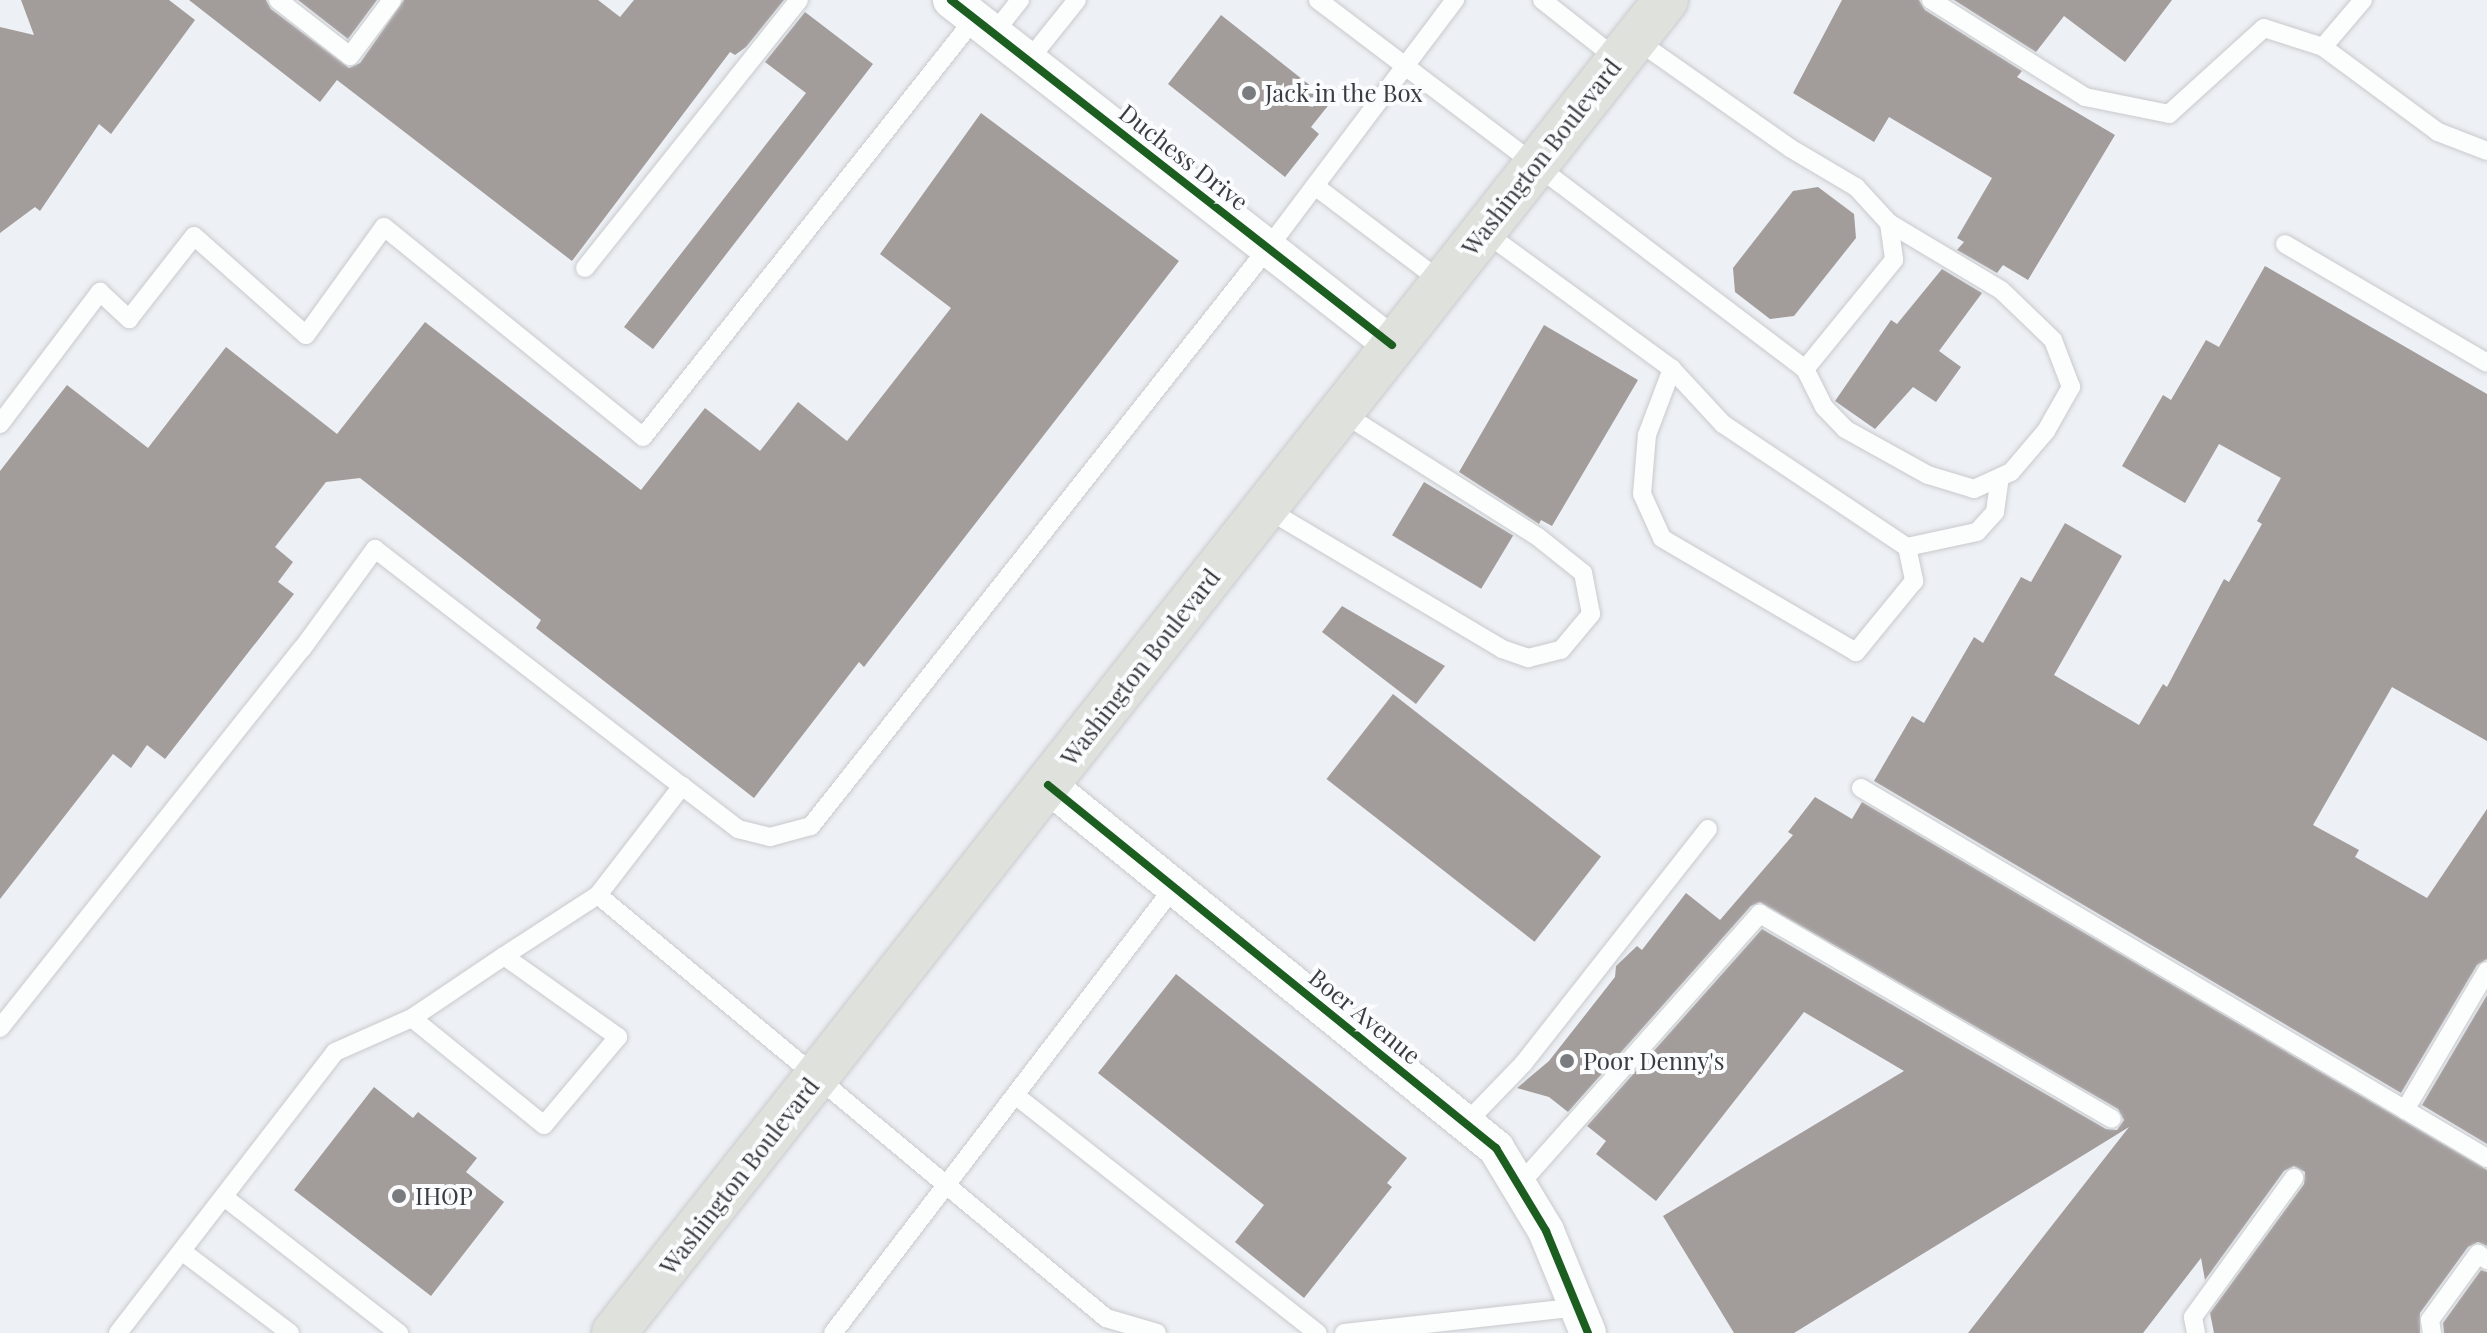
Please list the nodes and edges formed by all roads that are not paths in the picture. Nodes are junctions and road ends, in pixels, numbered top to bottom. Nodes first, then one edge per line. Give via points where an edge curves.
1 (278, 0) edge
2 (392, 0) edge
3 (799, 0) edge
4 (1020, 0) edge
5 (1077, 0) edge
6 (1318, 0) edge
7 (1455, 0) edge
8 (1542, 0) edge
9 (1666, 0) edge
10 (1931, 0) edge
11 (2363, 0) edge
12 (973, 17) edge
13 (2323, 47) junction
14 (1626, 49) junction
15 (1028, 61) junction
16 (1404, 67) junction
17 (2487, 151) edge
18 (1537, 162) junction
19 (1315, 186) junction
20 (1889, 223) junction
21 (1483, 231) junction
22 (2285, 244) dead end
23 (1268, 248) junction
24 (585, 268) dead end
25 (1442, 282) junction
26 (1392, 345) junction
27 (2487, 363) edge
28 (1672, 369) junction
29 (1805, 369) junction
30 (1340, 411) junction
31 (0, 424) edge
32 (2000, 477) junction
33 (1265, 508) junction
34 (1907, 547) junction
35 (1048, 785) junction
36 (682, 786) junction
37 (1861, 788) dead end
38 (1708, 829) dead end
39 (1174, 887) junction
40 (598, 895) junction
41 (504, 956) junction
42 (2487, 971) edge
43 (412, 1018) junction
44 (0, 1028) edge
45 (818, 1076) junction
46 (1015, 1095) junction
47 (2405, 1110) junction
48 (2112, 1119) dead end
49 (1466, 1123) junction
50 (2487, 1158) edge
51 (2294, 1178) dead end
52 (948, 1183) junction
53 (1519, 1185) junction
54 (224, 1197) junction
55 (183, 1252) junction
56 (2487, 1260) edge
57 (1584, 1320) edge
58 (118, 1333) edge
59 (290, 1333) edge
60 (399, 1333) edge
61 (614, 1333) edge
62 (833, 1333) edge
63 (1157, 1333) edge
64 (1317, 1333) edge
65 (1344, 1333) edge
66 (2196, 1333) edge
67 (2432, 1333) edge

1 - 2 lane via 350,56
3 - 24 lane
4 - 12 lane
5 - 15 lane
6 - 16 lane
7 - 16 lane
8 - 14 lane
9 - 14 main road, Washington Boulevard
10 - 13 lane via 2085,97 2169,114 2264,28
11 - 13 lane
12 - 15 street, Duchess Drive
12 - 31 lane via 643,437 384,227 306,335 194,236 129,319 100,292
13 - 17 lane via 2438,132
14 - 18 main road, Washington Boulevard
14 - 20 lane via 1856,187
15 - 23 street, Duchess Drive
16 - 18 lane
16 - 19 lane
18 - 21 main road, Washington Boulevard
18 - 29 lane
19 - 23 lane
19 - 25 lane
20 - 29 lane via 1894,260
20 - 32 lane via 2001,290 2053,340 2071,387 2046,431 2011,472
21 - 25 main road, Washington Boulevard
21 - 28 lane
22 - 27 lane
23 - 26 street, Duchess Drive
23 - 36 lane via 811,826 770,837 738,829
25 - 26 main road, Washington Boulevard
26 - 30 main road, Washington Boulevard
28 - 34 lane via 1723,424
28 - 34 lane via 1647,435 1642,494 1662,538 1856,652 1914,581
29 - 32 lane via 1824,407 1845,429 1928,475 1974,489
30 - 33 main road, Washington Boulevard
30 - 33 lane via 1538,537 1583,573 1591,614 1561,650 1528,658 1502,649
32 - 34 lane via 1995,512 1977,532
33 - 35 main road, Washington Boulevard
35 - 39 street, Boer Avenue
35 - 45 main road, Washington Boulevard
36 - 40 lane
36 - 44 lane via 375,549 302,649
37 - 47 lane
38 - 49 lane via 1523,1064
39 - 46 lane
39 - 49 street, Boer Avenue
40 - 41 lane
40 - 45 lane
41 - 43 lane
41 - 43 lane via 618,1037 544,1125
42 - 47 lane
43 - 54 lane via 335,1052
45 - 52 lane
45 - 61 main road, Washington Boulevard
46 - 52 lane
46 - 64 lane
47 - 50 lane
48 - 53 lane via 1760,914
49 - 53 street, Boer Avenue via 1496,1148
51 - 66 lane via 2193,1317
52 - 62 lane
52 - 63 lane via 1106,1318
53 - 57 street, Boer Avenue
54 - 55 lane
54 - 60 lane
55 - 58 lane
55 - 59 lane
56 - 67 lane via 2478,1254 2430,1320
57 - 65 lane

